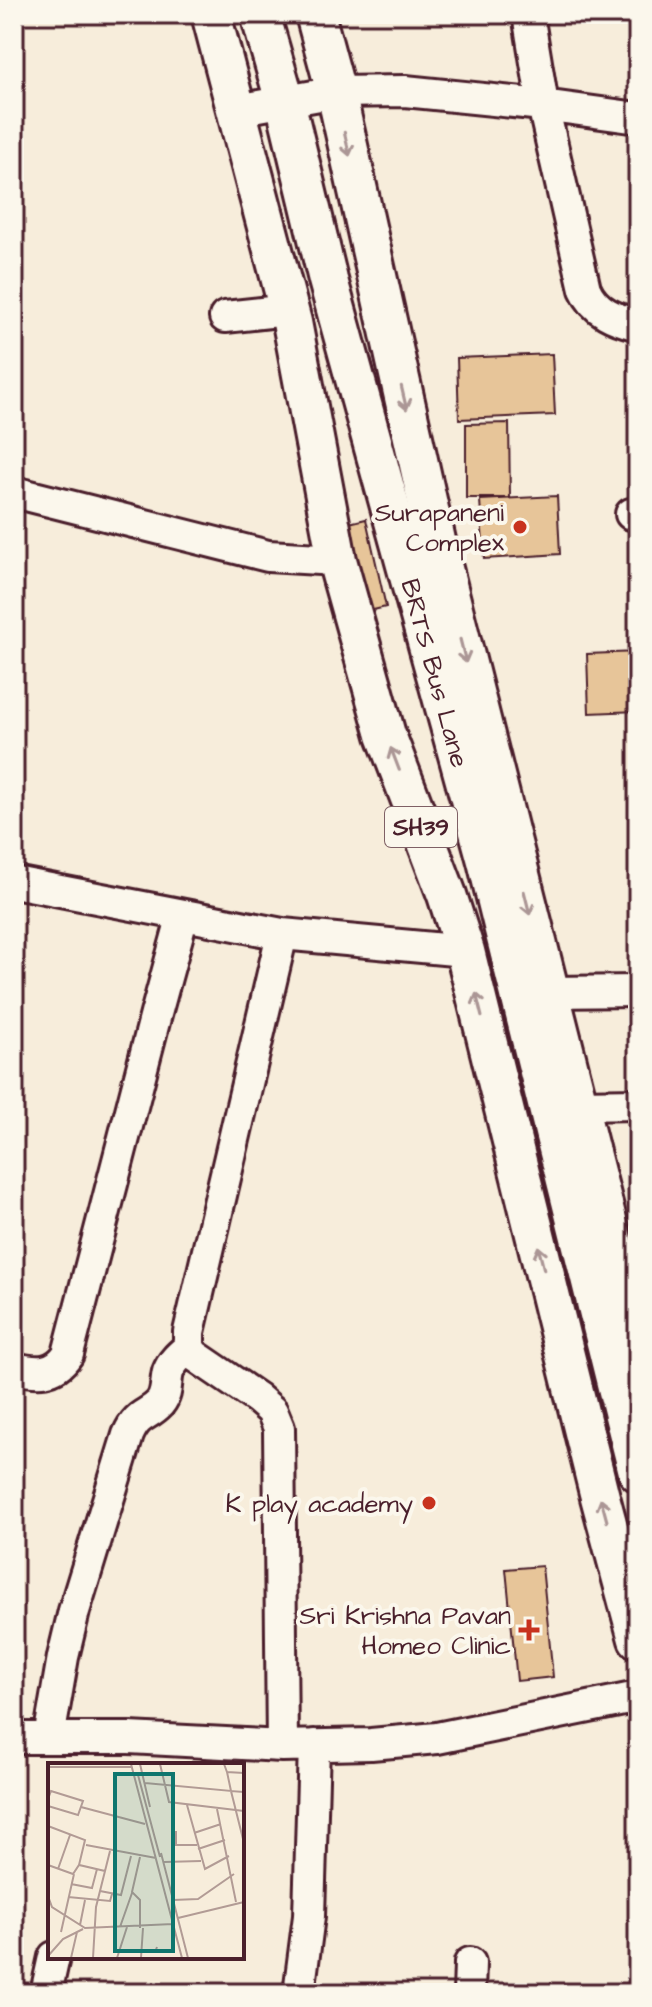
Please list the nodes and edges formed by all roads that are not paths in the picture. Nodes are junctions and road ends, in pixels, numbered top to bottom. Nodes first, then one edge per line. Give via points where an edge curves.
1 (211, 14) edge
2 (260, 14) edge
3 (315, 14) edge
4 (528, 14) edge
5 (336, 92) junction
6 (285, 101) junction
7 (543, 105) junction
8 (237, 110) junction
9 (638, 118) edge
10 (288, 310) junction
11 (225, 317) dead end
12 (638, 325) edge
13 (14, 492) edge
14 (337, 560) junction
15 (14, 882) edge
16 (183, 915) junction
17 (282, 934) junction
18 (465, 951) junction
19 (638, 991) edge
20 (550, 992) junction
21 (638, 1104) edge
22 (578, 1105) junction
23 (638, 1343) edge
24 (189, 1347) junction
25 (14, 1368) edge
26 (638, 1472) edge
27 (638, 1639) edge
28 (638, 1697) edge
29 (14, 1738) edge
30 (49, 1738) junction
31 (314, 1745) junction
32 (282, 1746) junction
33 (128, 1752) edge
34 (54, 1959) edge
35 (470, 1963) dead end
36 (46, 1993) edge
37 (299, 1993) edge
38 (469, 1993) edge

1 - 8 main road, SH39
2 - 6 main road, BRTS Bus Lane
3 - 5 main road
4 - 7 street
5 - 6 street
5 - 7 street via 405,91
5 -> 20 main road via 437,545
6 - 8 street
6 - 26 main road, BRTS Bus Lane via 328,280 487,861
7 - 9 street
7 - 12 street via 589,298 608,316
8 - 10 main road, SH39
10 - 11 street
10 - 14 main road, SH39
13 - 14 street via 268,556
18 -> 14 main road, SH39 via 386,735
15 - 16 street
16 - 17 street
16 - 25 street via 68,1354 44,1372
17 - 18 street
17 - 24 street
27 -> 18 main road, SH39
19 - 20 street
20 - 22 main road
21 - 22 street
22 - 23 main road
24 - 30 street via 168,1372 161,1402 142,1415 128,1435 74,1611
24 - 32 street via 203,1363 272,1411 279,1428
28 - 31 street via 437,1738
29 - 30 street
30 - 33 street
31 - 32 street
31 - 37 street via 309,1903
32 - 33 street
34 - 36 street
35 - 38 street

